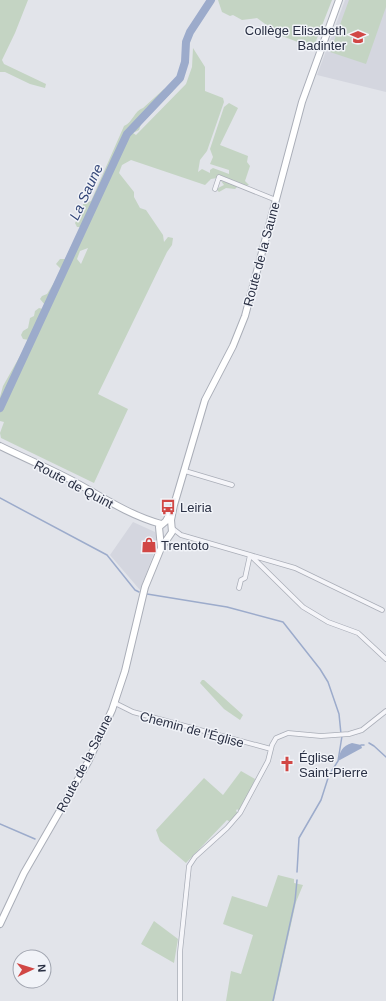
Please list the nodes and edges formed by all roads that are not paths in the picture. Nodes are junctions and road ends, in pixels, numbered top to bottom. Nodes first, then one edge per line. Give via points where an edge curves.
1 (339, 0) edge
2 (215, 189) dead end
3 (276, 200) junction
4 (0, 446) edge
5 (185, 471) junction
6 (232, 485) dead end
7 (174, 505) junction
8 (148, 521) junction
9 (162, 524) junction
10 (172, 527) junction
11 (159, 532) junction
12 (181, 535) junction
13 (169, 536) junction
14 (161, 548) junction
15 (250, 555) junction
16 (239, 588) dead end
17 (382, 610) dead end
18 (386, 659) edge
19 (115, 703) junction
20 (386, 711) edge
21 (271, 749) junction
22 (0, 924) edge
23 (180, 1001) edge

1 - 3 street, Route de la Saune via 306,89
2 - 3 street via 219,177
3 - 5 street, Route de la Saune via 243,321 205,400
4 - 8 street, Route de Quint
5 - 6 street
5 - 7 street, Route de la Saune
7 - 9 street, Route de la Saune
7 - 10 street, Route de la Saune
8 - 9 street, Route de Quint
8 - 11 street, Route de Quint
9 - 10 street via 169,524
9 - 11 street
10 - 12 street
10 - 13 street
11 - 13 street
11 - 14 street, Route de la Saune
12 - 13 street
12 - 15 street
13 - 14 street, Route de la Saune
14 - 19 street, Route de la Saune via 141,600
15 - 16 street via 245,578 241,580
15 - 17 street via 295,568
15 - 18 street via 303,607 328,622 358,633
19 - 21 street, Chemin de l'Église via 132,712
19 - 22 street, Route de la Saune via 88,762 24,873
20 - 21 street via 362,730 349,734 321,736 283,734 276,738
21 - 23 street via 268,761 240,813 189,866 180,952

